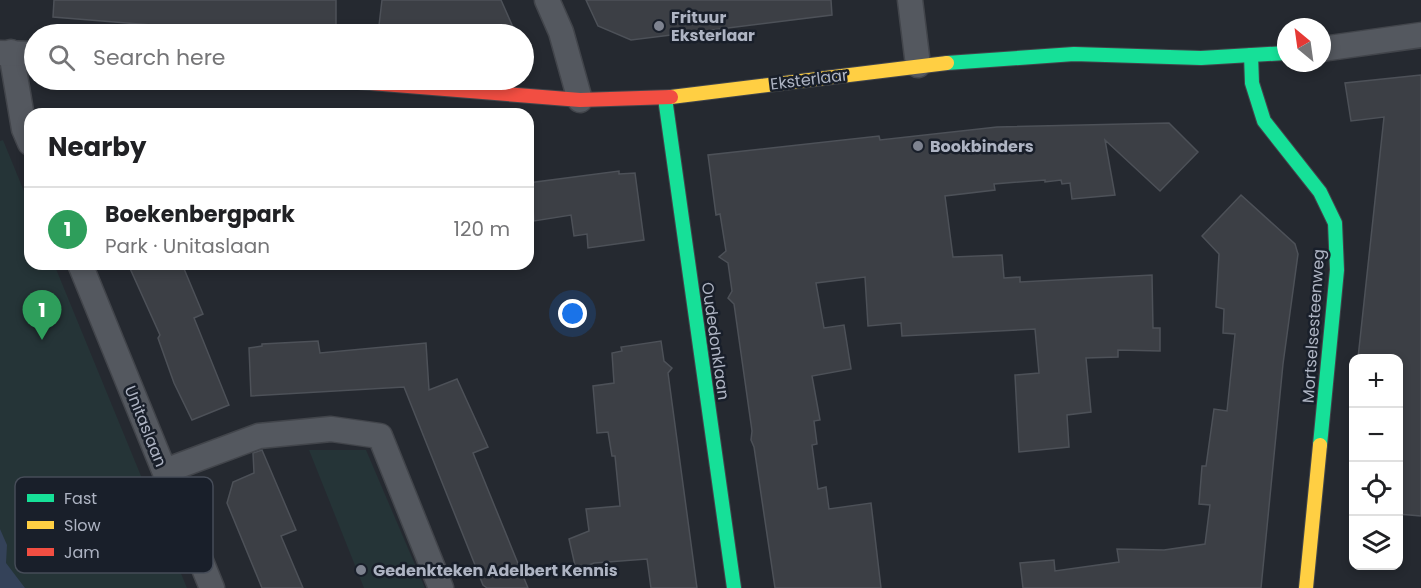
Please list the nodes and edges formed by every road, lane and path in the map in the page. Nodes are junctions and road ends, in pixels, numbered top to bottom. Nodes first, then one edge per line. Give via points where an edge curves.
1 (547, 0) edge
2 (910, 0) edge
3 (1421, 35) edge
4 (1331, 48) edge
5 (15, 53) edge
6 (1277, 54) edge
7 (1251, 55) junction
8 (918, 65) junction
9 (463, 90) edge
10 (665, 98) junction
11 (580, 99) junction
12 (24, 129) edge
13 (82, 270) edge
14 (165, 471) junction
15 (167, 477) edge
16 (206, 573) edge
17 (212, 588) edge
18 (441, 588) edge
19 (734, 588) edge
20 (1306, 588) edge

1 - 11 street via 561,32
2 - 8 street
3 - 4 street
5 - 12 street
6 - 7 street, Eksterlaar
7 - 8 street, Eksterlaar via 1202,58 1074,54
7 - 20 street, Mortselsesteenweg via 1252,82 1264,121 1320,192 1335,223 1337,270
8 - 10 street, Eksterlaar
9 - 11 street, Eksterlaar
10 - 11 street, Eksterlaar
10 - 19 street, Oudedonklaan
13 - 14 street, Unitaslaan
14 - 15 street, Unitaslaan
14 - 18 street via 259,436 331,429 380,436
16 - 17 street, Unitaslaan

